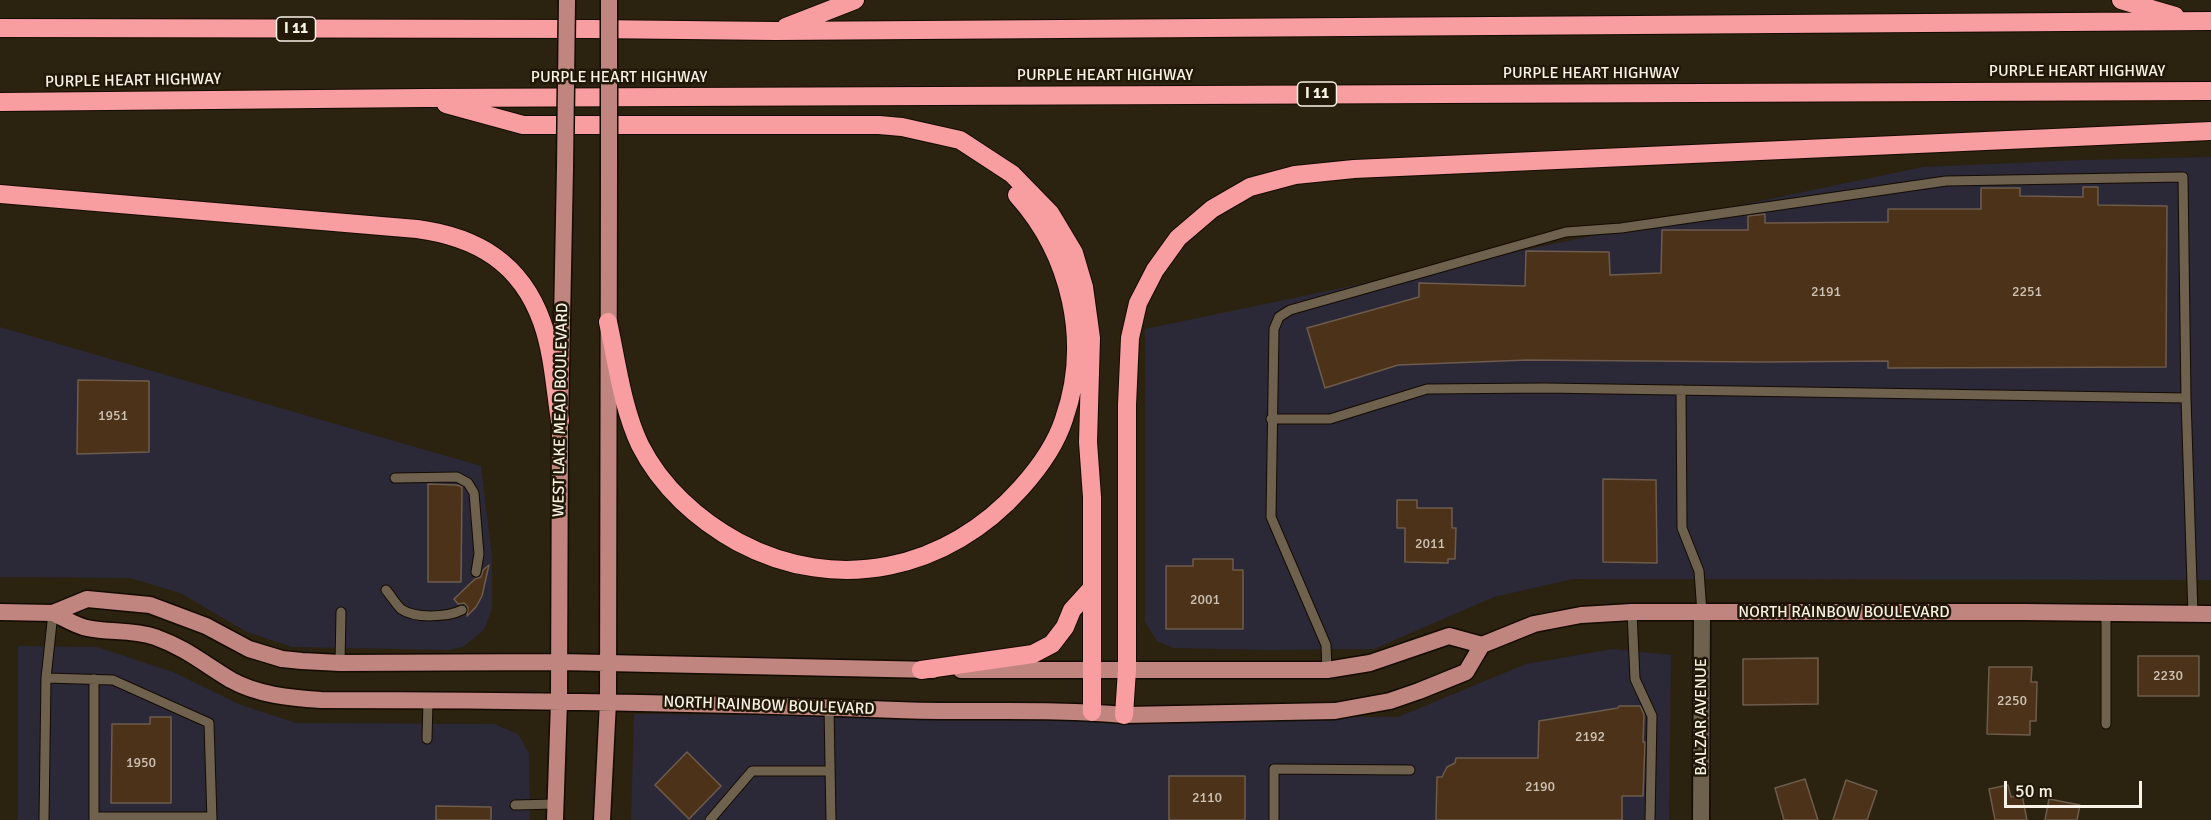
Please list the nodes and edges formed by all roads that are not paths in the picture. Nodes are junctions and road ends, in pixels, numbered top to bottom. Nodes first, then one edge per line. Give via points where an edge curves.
1 (567, 0) edge
2 (609, 0) edge
3 (855, 0) edge
4 (2121, 0) edge
5 (2203, 21) edge
6 (0, 28) edge
7 (776, 31) junction
8 (2211, 91) edge
9 (424, 98) junction
10 (0, 102) edge
11 (2211, 131) edge
12 (925, 132) junction
13 (0, 194) edge
14 (608, 322) junction
15 (1681, 390) junction
16 (2186, 398) junction
17 (1271, 419) junction
18 (560, 421) junction
19 (395, 478) dead end
20 (476, 572) dead end
21 (1092, 588) junction
22 (386, 590) dead end
23 (462, 610) dead end
24 (0, 612) edge
25 (341, 612) dead end
26 (1632, 612) junction
27 (53, 613) junction
28 (1702, 613) junction
29 (2106, 613) junction
30 (2211, 614) edge
31 (2193, 615) junction
32 (1482, 645) junction
33 (559, 662) junction
34 (340, 663) junction
35 (608, 664) junction
36 (921, 670) junction
37 (1094, 670) junction
38 (1127, 670) junction
39 (1327, 670) junction
40 (46, 678) junction
41 (94, 679) junction
42 (428, 701) junction
43 (559, 702) junction
44 (608, 702) junction
45 (829, 706) junction
46 (1092, 712) junction
47 (1124, 715) junction
48 (2106, 724) dead end
49 (427, 739) dead end
50 (1410, 770) dead end
51 (830, 771) junction
52 (515, 805) dead end
53 (555, 812) edge
54 (94, 818) edge
55 (212, 819) edge
56 (44, 820) edge
57 (602, 820) edge
58 (710, 820) edge
59 (831, 820) edge
60 (1274, 820) edge
61 (1650, 820) edge
62 (1701, 820) edge

1 - 18 main road, WEST LAKE MEAD BOULEVARD, bridge
2 - 14 main road, bridge
3 - 7 highway
4 - 5 highway
5 - 7 highway, I 11
6 - 7 highway, I 11
8 - 9 highway, PURPLE HEART HIGHWAY / I 11
9 - 10 highway, PURPLE HEART HIGHWAY / I 11
9 - 12 highway via 523,125 879,125
11 - 38 highway via 1354,169 1295,175 1250,187 1212,209 1178,238 1138,303 1130,338 1128,382
12 - 14 highway via 988,170 1031,211 1047,234 1067,283 1075,326 1074,375 1064,419 1043,461 1001,509 946,548 902,564 856,570 781,560 732,539 694,513 664,481 640,444 628,411
12 - 21 highway via 960,140 1012,174 1050,213 1074,253 1084,287 1091,338 1088,442
13 - 18 highway via 417,230 465,240 504,264 534,304 547,341
14 - 35 main road
15 - 16 lane
15 - 17 lane via 1427,389 1330,419
15 - 28 lane via 1682,528 1699,571
16 - 17 lane via 2183,177 1970,180 1621,228 1566,232 1290,310 1279,317 1274,329
16 - 31 lane
17 - 39 lane via 1271,517 1326,645
18 - 33 main road, WEST LAKE MEAD BOULEVARD
19 - 20 lane via 457,477 468,483 474,494 480,554
21 - 36 highway via 1072,610 1052,645 1033,654
21 - 37 highway
22 - 23 lane via 408,612 447,615
24 - 27 main road, NORTH RAINBOW BOULEVARD
25 - 34 lane
26 - 28 main road, NORTH RAINBOW BOULEVARD
26 - 32 main road, NORTH RAINBOW BOULEVARD via 1581,615 1534,624
26 - 61 lane via 1635,679 1652,716
27 - 34 main road, NORTH RAINBOW BOULEVARD via 87,599 150,605 206,626 249,649 282,658
27 - 40 lane
27 - 42 main road, NORTH RAINBOW BOULEVARD via 86,628 154,636 197,656 232,680 279,696
28 - 29 main road, NORTH RAINBOW BOULEVARD
28 - 62 street, BALZAR AVENUE
29 - 31 main road, NORTH RAINBOW BOULEVARD
29 - 48 lane
30 - 31 main road, NORTH RAINBOW BOULEVARD
32 - 39 main road, NORTH RAINBOW BOULEVARD via 1449,636 1370,663
32 - 47 main road, NORTH RAINBOW BOULEVARD via 1466,672 1419,692 1368,705 1335,711
33 - 34 main road, NORTH RAINBOW BOULEVARD
33 - 35 main road, NORTH RAINBOW BOULEVARD
33 - 43 main road, WEST LAKE MEAD BOULEVARD
35 - 36 main road, NORTH RAINBOW BOULEVARD
35 - 44 main road
36 - 37 main road, NORTH RAINBOW BOULEVARD
37 - 38 main road, NORTH RAINBOW BOULEVARD
37 - 46 highway
38 - 39 main road, NORTH RAINBOW BOULEVARD
38 - 47 highway
40 - 41 lane
40 - 56 lane
41 - 54 lane
41 - 55 lane via 113,680 209,723
42 - 43 main road, NORTH RAINBOW BOULEVARD
42 - 49 lane
43 - 44 main road, NORTH RAINBOW BOULEVARD
43 - 53 main road, WEST LAKE MEAD BOULEVARD
44 - 45 main road, NORTH RAINBOW BOULEVARD
44 - 57 main road
45 - 46 main road, NORTH RAINBOW BOULEVARD
45 - 51 lane
46 - 47 main road, NORTH RAINBOW BOULEVARD
50 - 60 lane via 1274,769
51 - 58 lane via 752,771
51 - 59 lane
52 - 53 lane
54 - 55 lane

